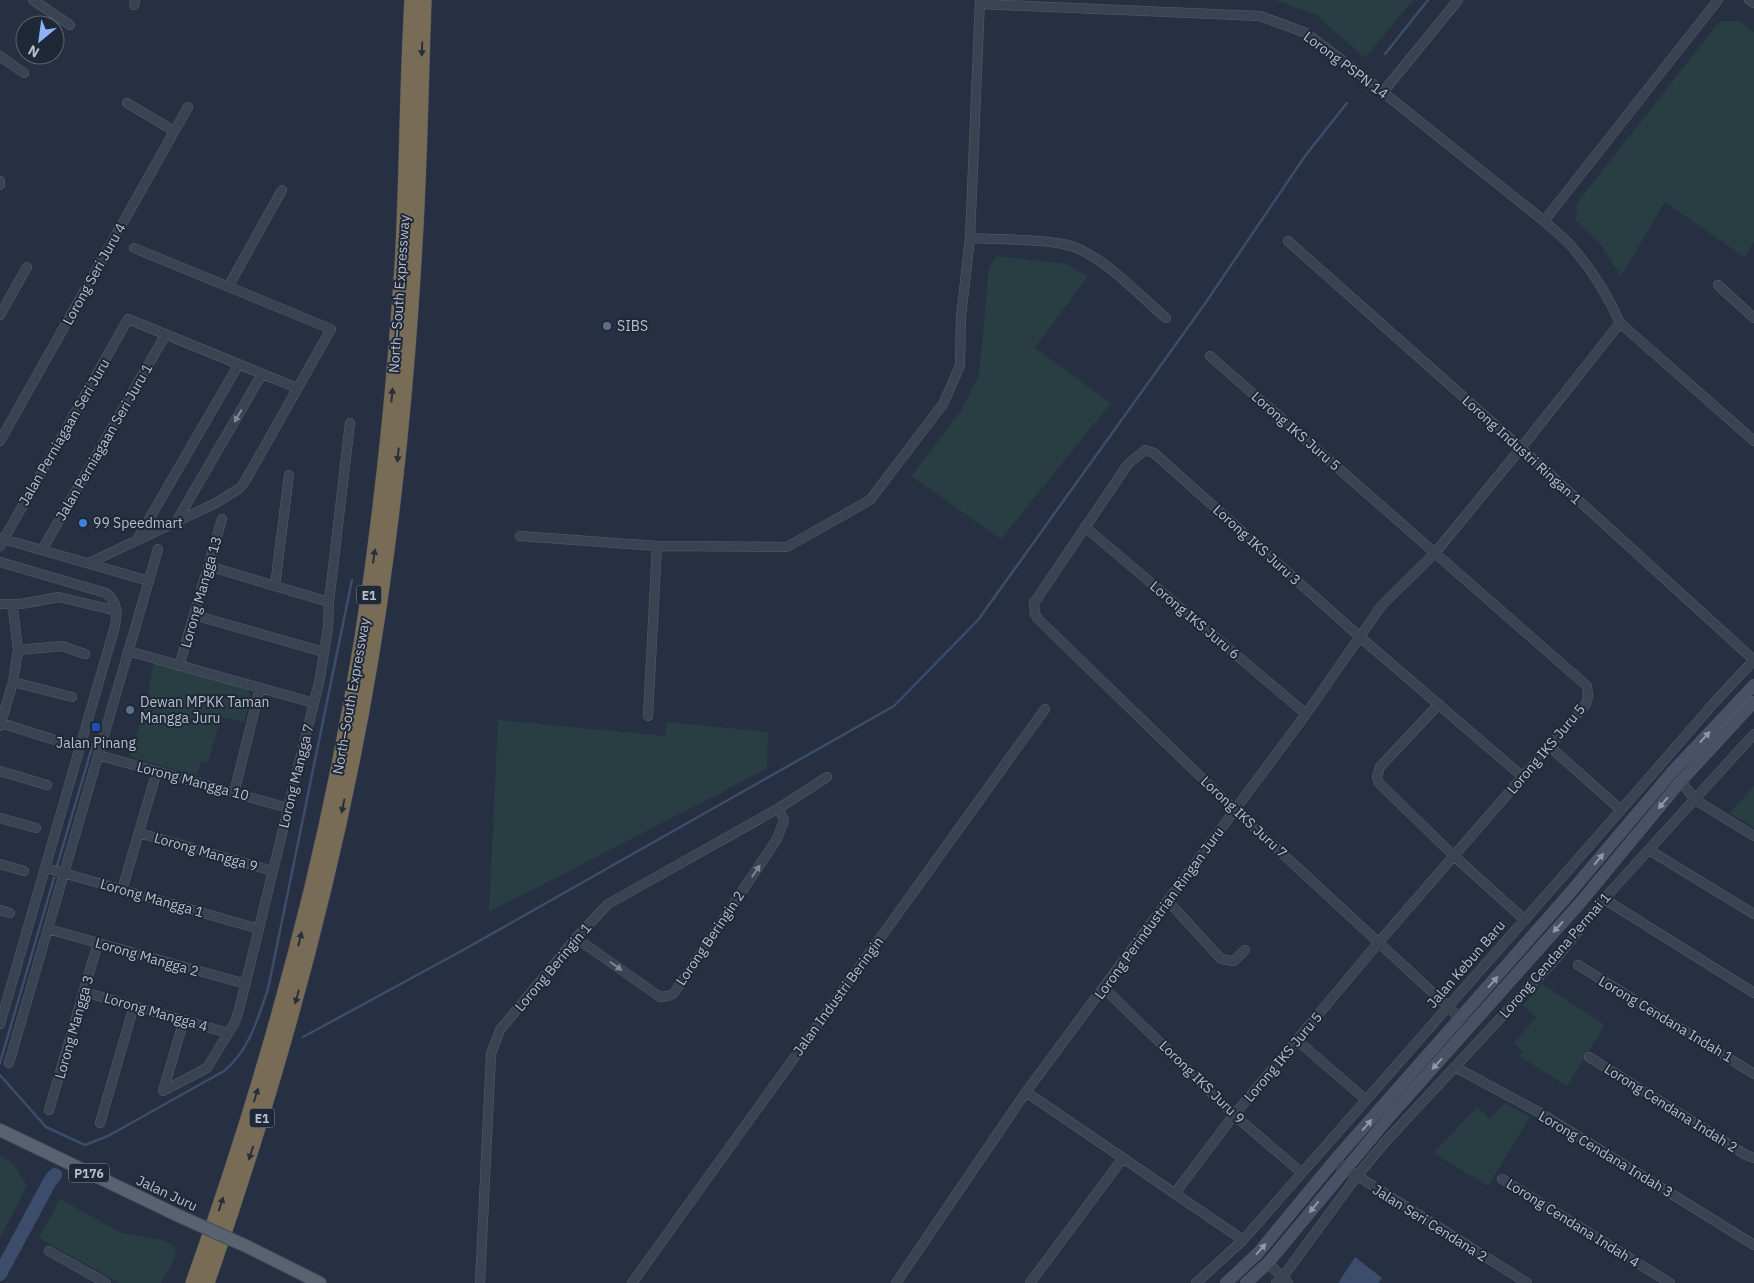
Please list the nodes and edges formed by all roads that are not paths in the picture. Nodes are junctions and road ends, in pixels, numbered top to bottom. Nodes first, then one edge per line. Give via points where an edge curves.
1 (33, 0) edge
2 (412, 0) edge
3 (424, 0) edge
4 (1458, 0) edge
5 (1718, 0) edge
6 (1750, 0) edge
7 (980, 2) edge
8 (1754, 3) edge
9 (70, 24) dead end
10 (0, 56) edge
11 (24, 72) dead end
12 (1382, 92) junction
13 (127, 103) dead end
14 (188, 106) dead end
15 (174, 131) junction
16 (282, 190) dead end
17 (1544, 221) junction
18 (970, 238) junction
19 (1288, 241) dead end
20 (134, 248) dead end
21 (27, 267) dead end
22 (1718, 285) dead end
23 (228, 287) junction
24 (0, 315) edge
25 (1166, 318) dead end
26 (1754, 318) edge
27 (1620, 323) junction
28 (166, 334) junction
29 (1210, 356) dead end
30 (239, 364) junction
31 (262, 374) junction
32 (298, 388) junction
33 (350, 423) dead end
34 (0, 440) edge
35 (1754, 442) edge
36 (1521, 448) junction
37 (290, 475) dead end
38 (222, 519) dead end
39 (176, 522) junction
40 (1085, 527) junction
41 (520, 536) dead end
42 (137, 540) junction
43 (1, 541) edge
44 (658, 546) junction
45 (158, 549) dead end
46 (42, 550) junction
47 (112, 552) junction
48 (1435, 553) junction
49 (0, 562) edge
50 (88, 563) junction
51 (208, 566) junction
52 (110, 570) junction
53 (148, 581) junction
54 (276, 586) junction
55 (329, 602) junction
56 (0, 604) edge
57 (10, 605) junction
58 (116, 611) junction
59 (194, 614) junction
60 (1360, 637) junction
61 (18, 650) junction
62 (128, 651) junction
63 (324, 652) junction
64 (85, 654) dead end
65 (1754, 660) edge
66 (179, 666) junction
67 (13, 682) junction
68 (1754, 685) edge
69 (260, 688) junction
70 (72, 697) dead end
71 (1754, 702) edge
72 (314, 703) junction
73 (1439, 704) junction
74 (1713, 704) junction
75 (3, 707) edge
76 (1045, 709) dead end
77 (1306, 714) junction
78 (1725, 715) junction
79 (648, 716) dead end
80 (0, 725) edge
81 (1754, 734) edge
82 (61, 742) dead end
83 (1549, 746) junction
84 (98, 755) junction
85 (0, 771) edge
86 (157, 771) junction
87 (827, 777) dead end
88 (1523, 777) junction
89 (1681, 781) junction
90 (47, 785) dead end
91 (234, 792) junction
92 (1694, 798) junction
93 (288, 808) junction
94 (780, 808) junction
95 (1234, 808) junction
96 (1621, 810) junction
97 (0, 818) edge
98 (36, 828) dead end
99 (139, 833) junction
100 (1754, 836) edge
101 (1649, 850) junction
102 (1454, 856) junction
103 (0, 864) edge
104 (46, 868) junction
105 (24, 871) dead end
106 (273, 871) junction
107 (64, 873) junction
108 (122, 890) junction
109 (1604, 899) junction
110 (1168, 901) junction
111 (0, 910) edge
112 (10, 913) dead end
113 (1754, 914) edge
114 (1525, 920) junction
115 (48, 929) junction
116 (259, 929) junction
117 (576, 938) junction
118 (1379, 942) junction
119 (98, 943) junction
120 (1245, 950) dead end
121 (1578, 966) dead end
122 (246, 984) junction
123 (1104, 988) junction
124 (84, 992) junction
125 (1754, 993) edge
126 (134, 1006) junction
127 (2, 1007) edge
128 (1448, 1007) junction
129 (1485, 1009) junction
130 (1460, 1019) junction
131 (184, 1020) junction
132 (1497, 1021) junction
133 (0, 1024) edge
134 (1470, 1027) junction
135 (228, 1033) junction
136 (1298, 1041) junction
137 (1589, 1057) dead end
138 (9, 1063) dead end
139 (1455, 1067) junction
140 (1754, 1074) edge
141 (1026, 1092) junction
142 (1366, 1100) junction
143 (49, 1110) dead end
144 (1234, 1115) junction
145 (100, 1123) dead end
146 (0, 1130) edge
147 (1123, 1158) junction
148 (1754, 1158) edge
149 (1334, 1161) junction
150 (1345, 1169) junction
151 (1302, 1173) junction
152 (1357, 1176) junction
153 (1502, 1179) dead end
154 (1174, 1193) junction
155 (1243, 1240) junction
156 (1754, 1245) edge
157 (49, 1251) dead end
158 (1268, 1263) junction
159 (1282, 1281) edge
160 (106, 1283) edge
161 (193, 1283) edge
162 (207, 1283) edge
163 (320, 1283) edge
164 (480, 1283) edge
165 (632, 1283) edge
166 (896, 1283) edge
167 (1030, 1283) edge
168 (1196, 1283) edge
169 (1226, 1283) edge
170 (1246, 1283) edge
171 (1527, 1283) edge
172 (1670, 1283) edge

1 - 9 street
161 -> 2 highway, North–South Expressway / E1 via 254,1102 287,988 329,815 361,645 382,497 397,328
3 -> 162 highway, North–South Expressway / E1 via 415,240 402,411 386,558 360,720 325,887 287,1032
4 - 12 street
5 - 17 street
6 - 8 street
7 - 12 street, Lorong PSPN 14 via 1260,16 1306,33
7 - 18 street
10 - 11 street
12 - 17 street, Lorong PSPN 14
13 - 15 street
14 - 15 street, Lorong Seri Juru 4
15 - 34 street, Lorong Seri Juru 4
16 - 23 street
17 - 27 street, Lorong PSPN 14 via 1587,266 1609,299
18 - 25 street via 1054,243 1078,248 1101,261
18 - 44 street via 960,366 943,404 870,500 787,547
19 - 36 street, Lorong Industri Ringan 1
20 - 23 street
21 - 24 street
22 - 26 street
23 - 32 street via 331,329
27 - 35 street
27 - 36 street, Lorong Perindustrian Ringan Juru
28 - 30 street
28 - 43 street, Jalan Perniagaan Seri Juru via 128,319
28 - 46 street, Jalan Perniagaan Seri Juru 1
29 - 48 street, Lorong IKS Juru 5
30 - 31 street
30 - 42 street
31 - 32 street
31 -> 39 street
32 - 39 street via 240,488 216,504
33 - 55 street, Lorong Mangga 7
36 - 48 street, Lorong Perindustrian Ringan Juru
36 - 65 street, Lorong Industri Ringan 1
37 - 54 street
38 - 51 street, Lorong Mangga 13
39 - 42 street
40 - 60 street, Lorong IKS Juru 3 via 1128,464 1145,450 1154,453
40 - 77 street, Lorong IKS Juru 6
40 - 95 street, Lorong IKS Juru 7 via 1036,598 1034,609 1038,619
41 - 44 street
42 - 47 street
43 - 46 street
44 - 79 street
45 - 53 street
46 - 50 street
47 - 50 street
47 - 52 street via 108,564
48 - 60 street, Lorong Perindustrian Ringan Juru via 1382,605
48 - 83 street, Lorong IKS Juru 5 via 1587,686 1586,704
49 - 58 street via 106,593 114,601
50 - 52 street
51 - 54 street
51 - 59 street, Lorong Mangga 13
52 - 53 street
53 - 62 street
54 - 55 street
55 - 63 street, Lorong Mangga 7
56 - 57 street
57 - 58 street via 59,597
57 - 61 street
58 - 104 street via 115,626
59 - 63 street
59 - 66 street, Lorong Mangga 13
60 - 73 street, Lorong IKS Juru 3
60 - 77 street, Lorong Perindustrian Ringan Juru
61 - 64 street via 62,646
61 - 67 street
62 - 66 street
62 - 84 street
63 - 72 street, Lorong Mangga 7
65 - 74 street, Jalan Kebun Baru
66 - 69 street
67 - 70 street
67 - 75 street
68 - 78 street
69 - 72 street
69 - 91 street
71 - 89 street
72 - 93 street, Lorong Mangga 7
73 - 88 street, Lorong IKS Juru 3
73 - 102 street via 1380,767 1377,777 1379,783
74 - 78 street
74 - 96 street, Jalan Kebun Baru
75 - 80 street
76 - 165 street, Jalan Industri Beringin
77 - 95 street, Lorong Perindustrian Ringan Juru
130 -> 78 street
80 - 82 street
81 - 92 street, Lorong Cendana Permai 1
83 - 88 street, Lorong IKS Juru 5
83 - 96 street
84 - 86 street, Lorong Mangga 10
84 - 107 street
85 - 90 street
86 - 91 street, Lorong Mangga 10
86 - 99 street
87 - 94 street, Lorong Beringin 1
88 - 102 street, Lorong IKS Juru 5
89 - 92 street
89 -> 129 street via 1580,903
91 - 93 street, Lorong Mangga 10
92 - 100 street
92 - 101 street, Lorong Cendana Permai 1
93 - 106 street, Lorong Mangga 7
94 - 117 street, Lorong Beringin 1 via 608,904
117 -> 94 street, Lorong Beringin 2 via 660,997 674,993 777,839 784,821
95 - 110 street, Lorong Perindustrian Ringan Juru
95 - 118 street, Lorong IKS Juru 7
96 - 114 street, Jalan Kebun Baru
97 - 98 street
99 - 106 street, Lorong Mangga 9
99 - 108 street
101 - 109 street, Lorong Cendana Permai 1
101 - 113 street
102 - 114 street
102 - 118 street, Lorong IKS Juru 5
103 - 105 street
104 - 107 street, Lorong Mangga 1
104 - 127 street
106 - 116 street, Lorong Mangga 7
107 - 108 street, Lorong Mangga 1
107 - 115 street
108 - 116 street, Lorong Mangga 1
109 - 125 street
109 - 132 street, Lorong Cendana Permai 1 via 1560,954
110 - 120 street via 1221,959 1234,961
110 - 123 street, Lorong Perindustrian Ringan Juru
111 - 112 street
114 - 128 street, Jalan Kebun Baru
115 - 119 street, Lorong Mangga 2
115 - 138 street
116 - 122 street, Lorong Mangga 7
117 - 164 street, Lorong Beringin 1 via 500,1030 491,1054
118 - 128 street, Lorong IKS Juru 7
118 - 136 street, Lorong IKS Juru 5
119 - 122 street, Lorong Mangga 2
119 - 124 street, Lorong Mangga 3
121 - 140 street, Lorong Cendana Indah 1
122 - 135 street, Lorong Mangga 7
123 - 141 street, Lorong Perindustrian Ringan Juru
123 - 144 street, Lorong IKS Juru 9
124 - 126 street, Lorong Mangga 4
124 - 143 street, Lorong Mangga 3
126 - 131 street, Lorong Mangga 4
126 - 145 street
127 - 133 street
128 - 130 street, Lorong IKS Juru 7
128 - 142 street, Jalan Kebun Baru
129 - 132 street
129 - 134 street
130 - 134 street, Lorong IKS Juru 7
149 -> 130 street
131 - 135 street, Lorong Mangga 4
131 - 135 street, Lorong Mangga 7 via 163,1092 207,1068
132 - 139 street, Lorong Cendana Permai 1
134 -> 150 street
136 - 142 street
136 - 144 street, Lorong IKS Juru 5
137 - 148 street, Lorong Cendana Indah 2
139 - 152 street, Lorong Cendana Permai 1
139 - 156 street, Lorong Cendana Indah 3 via 1542,1114
141 - 147 street
141 - 166 street, Lorong Perindustrian Ringan Juru
142 - 151 street, Jalan Kebun Baru
144 - 151 street, Lorong IKS Juru 9
144 - 154 street, Lorong IKS Juru 5
146 - 163 main road, Jalan Juru / P176, bridge
147 - 154 street
147 - 167 street
149 - 150 street, Jalan Seri Cendana 2
169 -> 149 street via 1258,1253
150 - 152 street, Jalan Seri Cendana 2
150 -> 158 street
151 - 155 street, Jalan Kebun Baru
152 - 159 street, Lorong Cendana Permai 1
152 - 171 street, Jalan Seri Cendana 2
153 - 172 street, Lorong Cendana Indah 4
154 - 155 street
155 - 168 street, Jalan Kebun Baru
157 - 160 street
158 - 159 street
158 - 170 street

